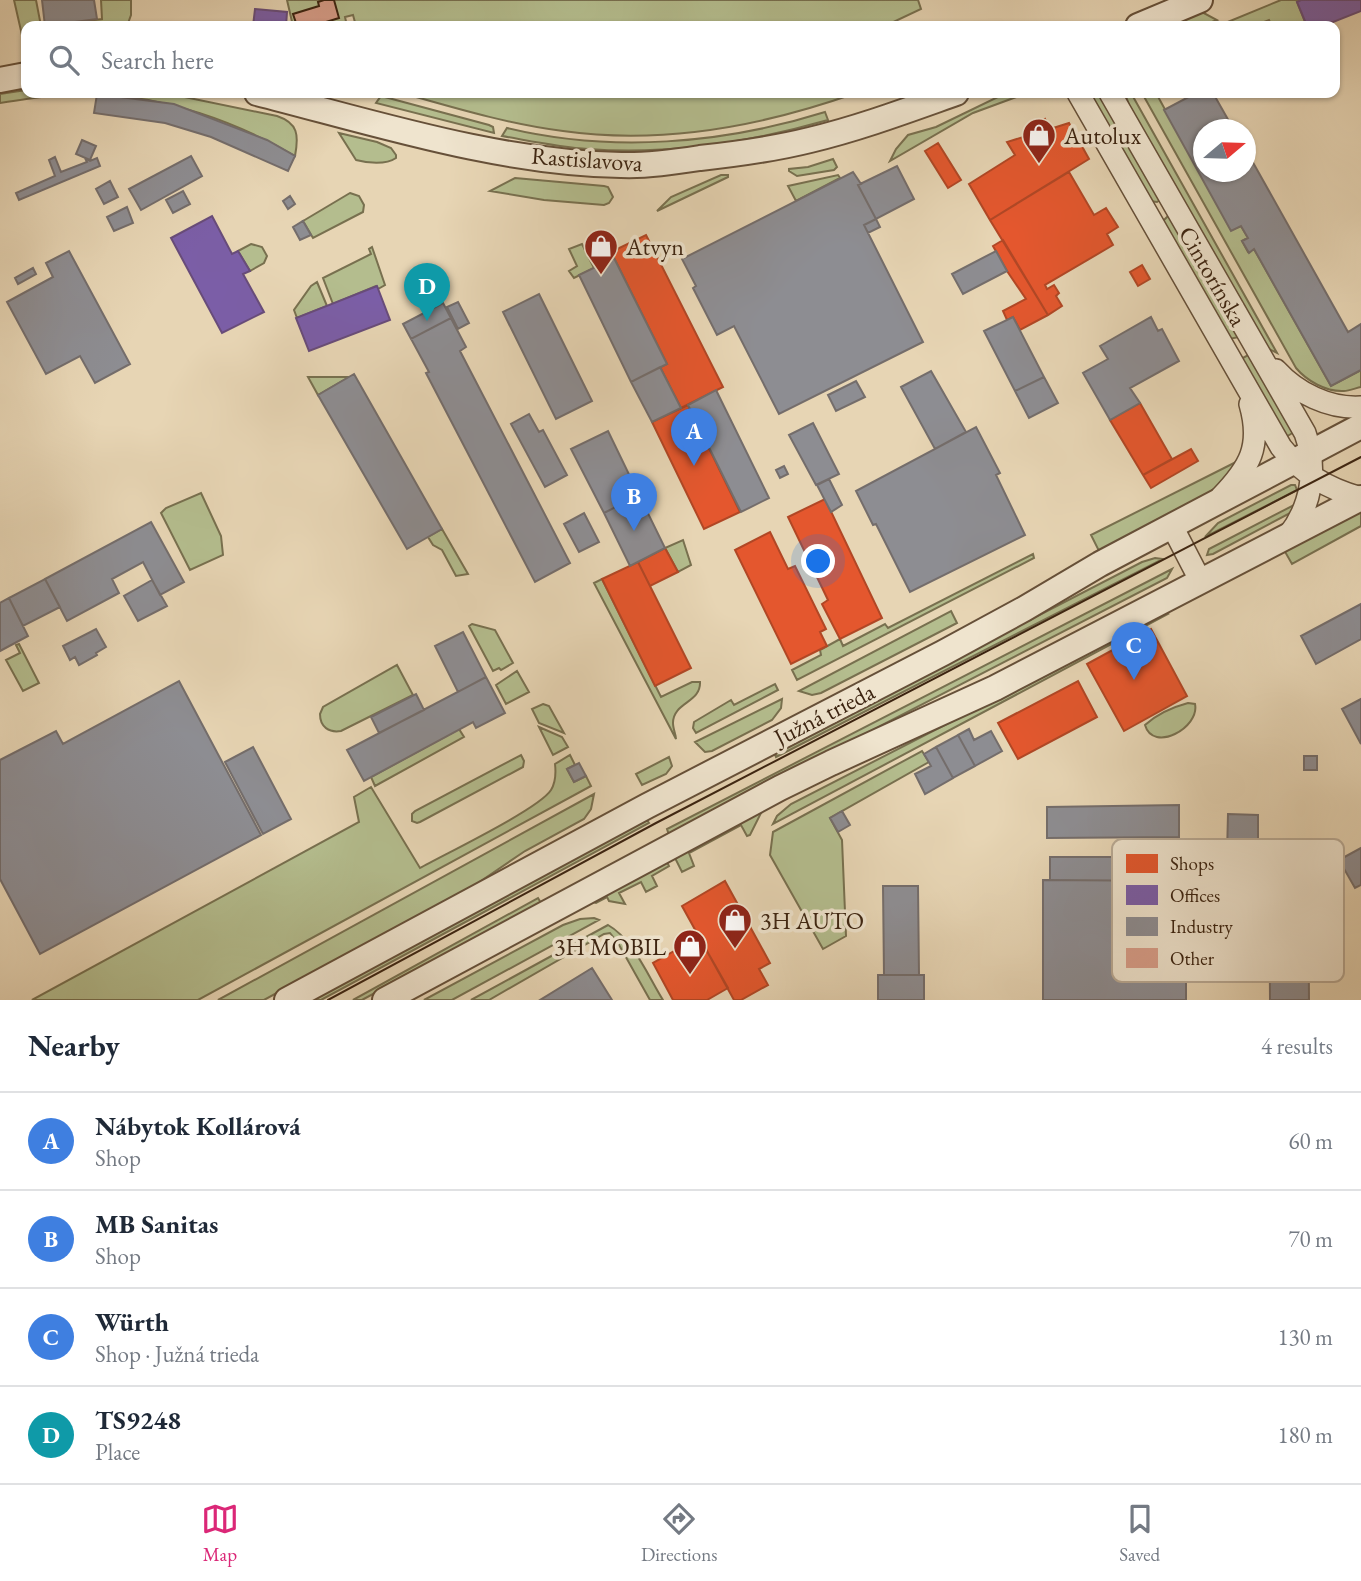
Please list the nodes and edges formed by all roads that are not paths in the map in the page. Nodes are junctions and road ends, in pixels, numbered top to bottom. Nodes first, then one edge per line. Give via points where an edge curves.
1 (1200, 0) edge
2 (1150, 21) edge
3 (21, 76) edge
4 (0, 80) edge
5 (277, 98) edge
6 (942, 98) edge
7 (1081, 98) edge
8 (1113, 98) edge
9 (1254, 344) junction
10 (1243, 382) junction
11 (1361, 407) edge
12 (1361, 426) edge
13 (1305, 464) junction
14 (1361, 498) edge
15 (1214, 503) junction
16 (1172, 526) junction
17 (1286, 538) junction
18 (1201, 582) junction
19 (287, 1000) edge
20 (385, 1000) edge

1 - 2 street
3 - 4 street
5 - 6 street, Rastislavova via 481,148 622,165 775,148 866,125
7 - 10 street, Cintorínska
8 - 9 street, Cintorínska
9 - 11 street via 1278,373 1298,388 1336,406
9 - 13 street, Cintorínska via 1306,433
10 - 13 street, Cintorínska via 1281,447
10 - 15 street via 1255,426 1254,447 1247,466
12 - 13 street, Južná trieda
13 - 14 street, Cintorínska via 1345,494
13 - 15 street, Južná trieda
13 - 17 street via 1306,509
14 - 17 street, Južná trieda
15 - 16 street, Južná trieda
16 - 18 street
16 - 19 street, Južná trieda
17 - 18 street, Južná trieda
18 - 20 street, Južná trieda via 996,688 780,788

